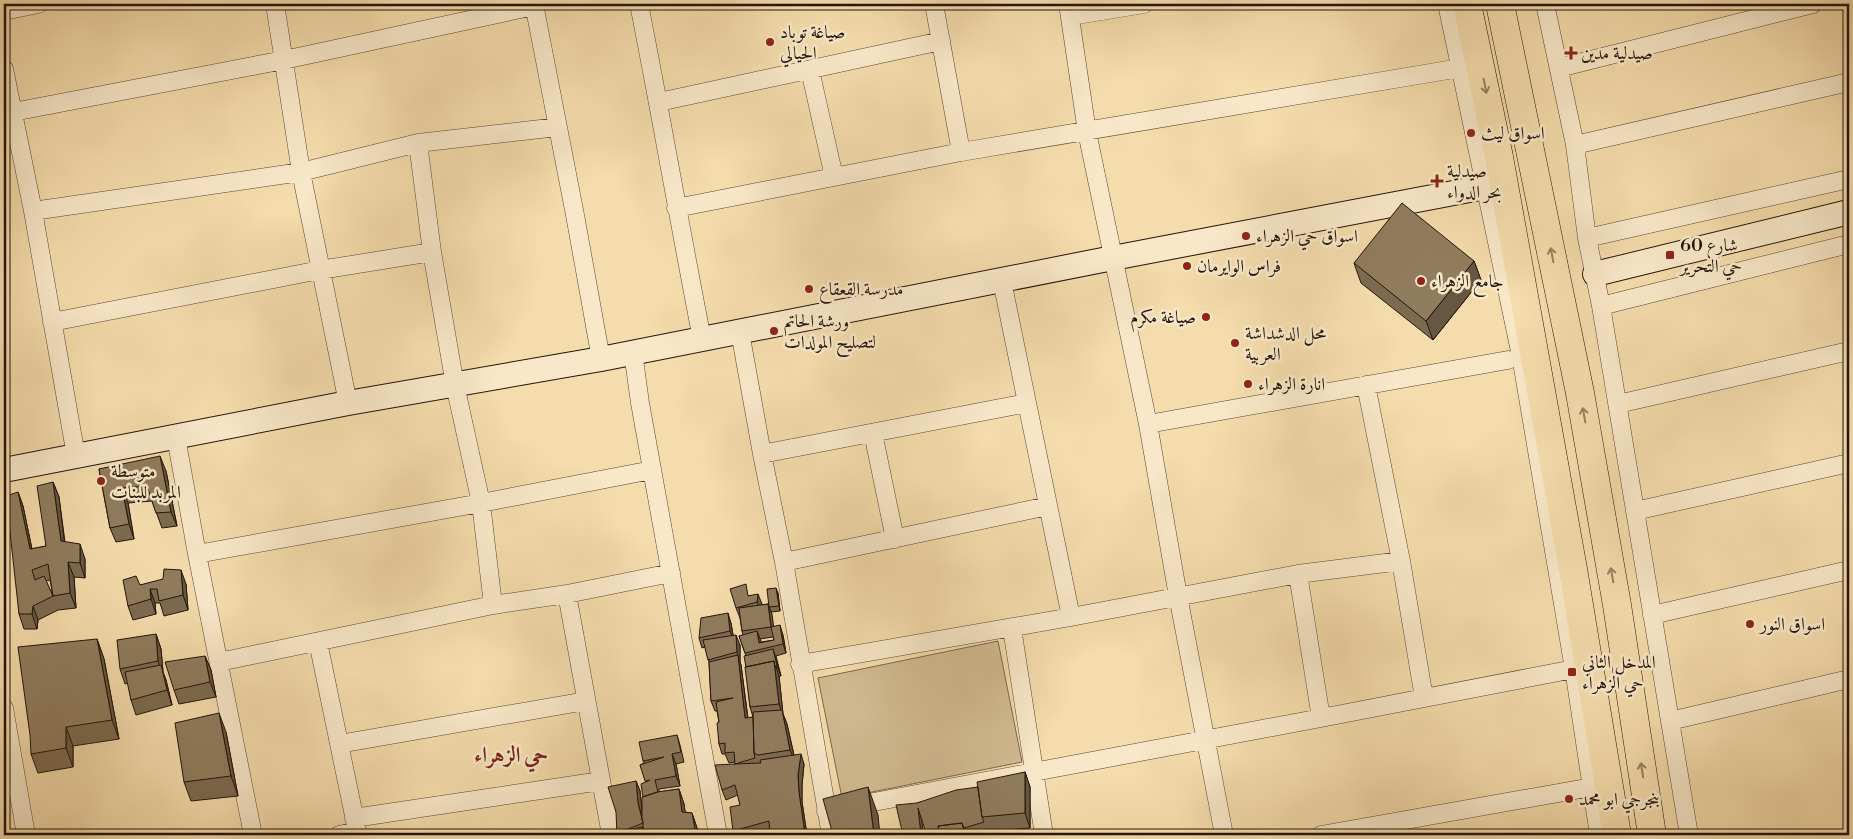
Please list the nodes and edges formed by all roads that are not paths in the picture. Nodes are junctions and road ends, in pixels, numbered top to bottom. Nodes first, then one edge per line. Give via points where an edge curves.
1 (38, 4) edge
2 (275, 4) edge
3 (639, 4) edge
4 (934, 4) edge
5 (1144, 4) edge
6 (1447, 4) edge
7 (1467, 4) edge
8 (1500, 4) edge
9 (1546, 4) edge
10 (1813, 4) edge
11 (534, 5) edge
12 (1070, 10) edge
13 (4, 11) edge
14 (941, 41) junction
15 (1464, 53) junction
16 (284, 60) junction
17 (1559, 68) junction
18 (4, 69) edge
19 (810, 70) junction
20 (1849, 82) edge
21 (659, 102) junction
22 (13, 112) junction
23 (558, 127) junction
24 (1087, 132) junction
25 (418, 143) junction
26 (1574, 145) junction
27 (962, 152) junction
28 (301, 172) junction
29 (834, 177) junction
30 (1849, 179) edge
31 (1485, 187) junction
32 (676, 208) junction
33 (33, 211) junction
34 (1849, 212) edge
35 (1587, 238) junction
36 (1849, 244) edge
37 (432, 252) junction
38 (1113, 258) junction
39 (320, 270) junction
40 (1595, 274) junction
41 (1002, 281) junction
42 (1601, 306) junction
43 (52, 322) junction
44 (740, 332) junction
45 (702, 339) junction
46 (1849, 350) edge
47 (633, 352) junction
48 (600, 359) junction
49 (1508, 360) dead end
50 (455, 385) junction
51 (1366, 385) junction
52 (348, 403) junction
53 (1027, 403) junction
54 (1618, 404) junction
55 (1148, 424) junction
56 (873, 433) junction
57 (176, 437) junction
58 (762, 454) junction
59 (76, 456) junction
60 (1849, 463) edge
61 (4, 470) edge
62 (652, 470) junction
63 (480, 504) junction
64 (1048, 506) junction
65 (1635, 511) junction
66 (895, 539) junction
67 (197, 554) junction
68 (1401, 561) junction
69 (784, 562) junction
70 (1849, 570) edge
71 (1565, 572) junction
72 (671, 573) junction
73 (1298, 574) junction
74 (567, 594) junction
75 (1178, 596) junction
76 (494, 605) junction
77 (1617, 605) junction
78 (1580, 614) junction
79 (1652, 615) junction
80 (1071, 617) junction
81 (1012, 628) junction
82 (318, 642) junction
83 (219, 662) junction
84 (800, 664) junction
85 (1574, 669) junction
86 (1849, 679) edge
87 (1424, 698) junction
88 (586, 701) junction
89 (4, 708) edge
90 (1321, 718) junction
91 (1670, 721) junction
92 (1206, 739) junction
93 (339, 744) junction
94 (1034, 772) junction
95 (601, 782) junction
96 (1592, 787) junction
97 (12, 800) edge
98 (826, 811) junction
99 (356, 828) edge
100 (26, 835) edge
101 (253, 835) edge
102 (339, 835) edge
103 (611, 835) edge
104 (718, 835) edge
105 (831, 835) edge
106 (1044, 835) edge
107 (1224, 835) edge
108 (1321, 835) edge
109 (1599, 835) edge
110 (1617, 835) edge
111 (1652, 835) edge
112 (1688, 835) edge

1 - 13 street
2 - 16 street
3 - 21 street
4 - 14 street
5 - 12 street
6 - 15 street
7 - 15 main road
77 -> 8 main road via 1580,393
9 - 17 street
10 - 17 street
11 - 16 street
11 - 23 street
12 - 24 street
14 - 19 street
14 - 27 street
15 - 24 street
15 - 31 street
15 -> 71 main road via 1500,167
16 - 22 street
16 - 28 street
17 - 26 street
18 - 22 street
19 - 21 street
19 - 29 street
20 - 26 street
21 - 32 street
22 - 33 street
23 - 25 street
23 - 48 street
24 - 27 street
24 - 38 street
25 - 28 street
25 - 37 street
26 - 35 street
27 - 29 street
28 - 33 street
28 - 39 street
29 - 32 street
30 - 35 street
31 - 38 street
31 - 71 street
32 - 45 street
33 - 43 street
34 - 40 street
35 - 40 street
36 - 42 street
37 - 39 street
37 - 50 street
38 - 41 street
38 - 55 street
39 - 43 street
39 - 52 street
40 - 42 street
41 - 44 street
41 - 53 street
42 - 54 street
43 - 59 street
44 - 45 street
44 - 58 street
45 - 47 street
46 - 54 street
47 - 48 street
47 - 62 street
48 - 50 street
49 - 51 street
50 - 52 street
50 - 63 street
51 - 55 street
51 - 68 street
52 - 57 street
53 - 56 street
53 - 64 street
54 - 65 street
55 - 75 street
56 - 58 street
56 - 66 street
57 - 59 street
57 - 67 street
58 - 69 street
59 - 61 street
60 - 65 street
62 - 63 street
62 - 72 street
63 - 67 street
63 - 76 street
64 - 66 street
64 - 80 street
65 - 79 street
66 - 69 street
67 - 83 street
68 - 73 street
68 - 87 street
69 - 84 street
70 - 79 street
71 - 78 main road
71 - 85 street
72 - 74 street
72 - 104 street
73 - 75 street
73 - 90 street
74 - 76 street
74 - 88 street
75 - 80 street
75 - 92 street
76 - 82 street
77 - 78 main road
111 -> 77 main road
78 - 110 main road
79 - 91 street
80 - 81 street
81 - 84 street
81 - 94 street
82 - 83 street
82 - 93 street
83 - 101 street
84 - 98 street
85 - 87 street
85 - 96 street
86 - 91 street
87 - 90 street
88 - 93 street
88 - 95 street
89 - 97 street
90 - 92 street
91 - 112 street
92 - 94 street
92 - 107 street
93 - 99 street
94 - 98 street
94 - 106 street
95 - 99 street
95 - 103 street
96 - 108 street
96 - 109 street
97 - 100 street
98 - 105 street
99 - 102 street

